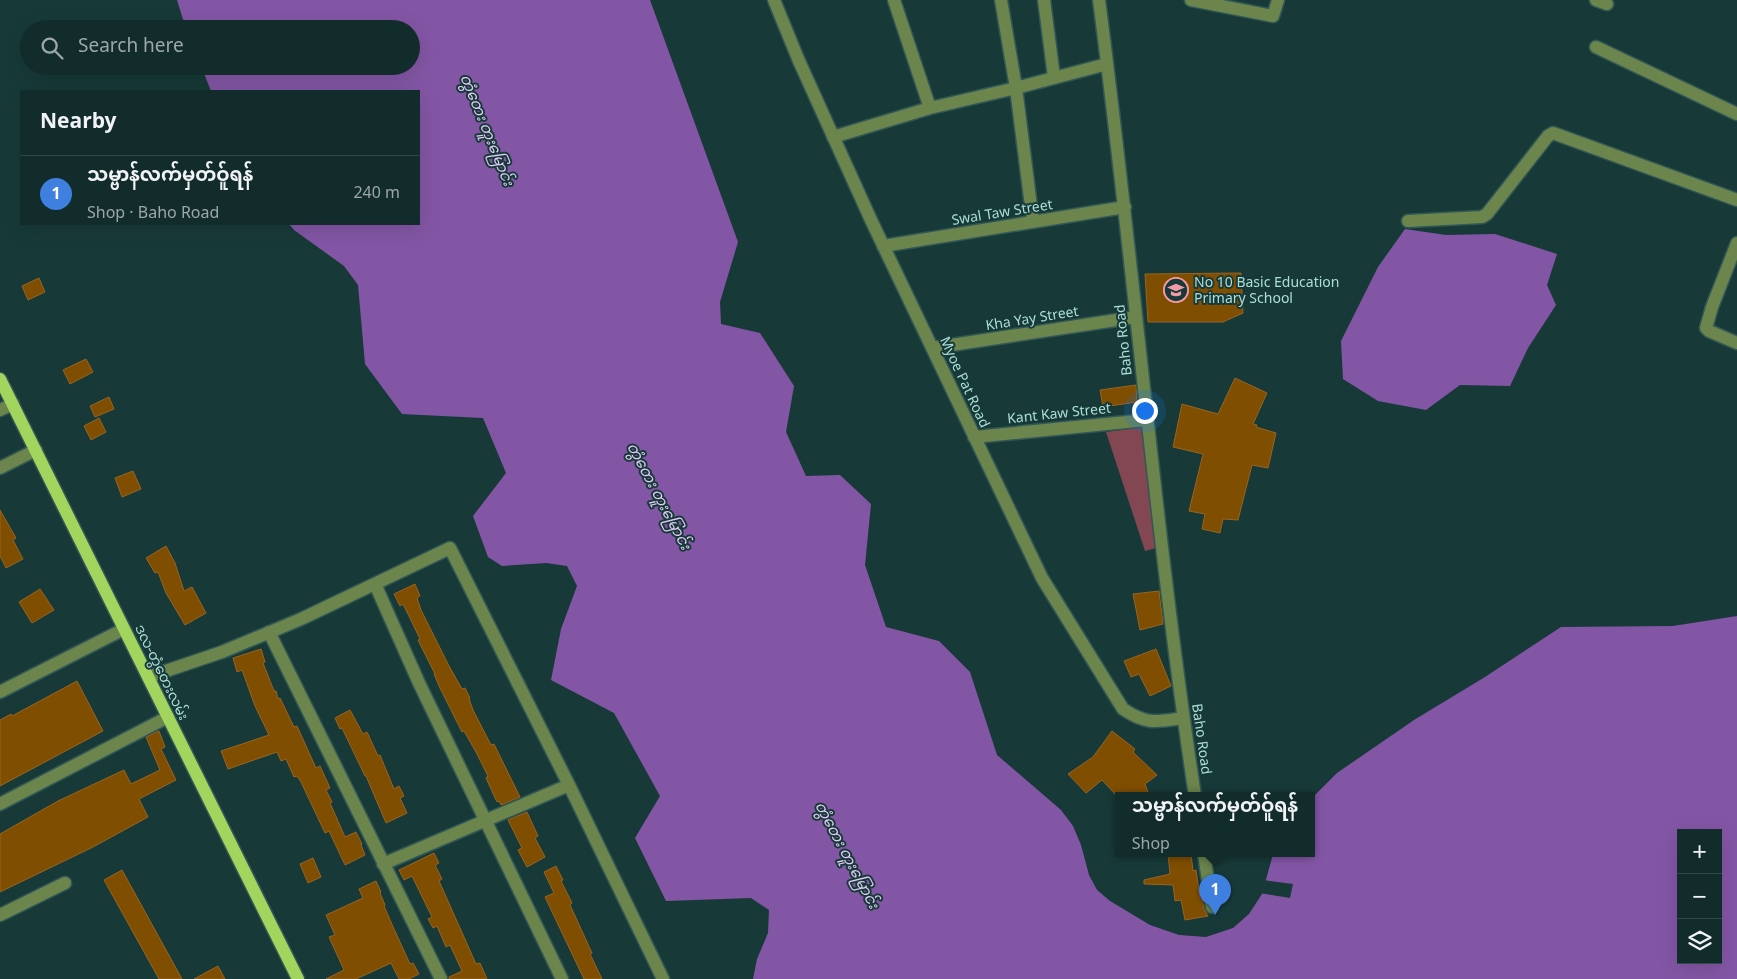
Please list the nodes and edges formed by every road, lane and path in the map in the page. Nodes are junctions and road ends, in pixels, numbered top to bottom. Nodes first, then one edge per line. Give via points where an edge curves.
1 (774, 0) edge
2 (894, 0) edge
3 (1001, 0) edge
4 (1044, 0) edge
5 (1099, 0) edge
6 (1191, 0) edge
7 (1278, 0) edge
8 (1596, 47) dead end
9 (1107, 64) junction
10 (1054, 77) junction
11 (1016, 88) junction
12 (930, 108) junction
13 (1737, 114) edge
14 (833, 137) junction
15 (1737, 200) edge
16 (1124, 207) junction
17 (1408, 221) dead end
18 (1033, 222) junction
19 (1737, 243) edge
20 (883, 246) junction
21 (1733, 267) edge
22 (1136, 317) junction
23 (1737, 343) edge
24 (932, 348) junction
25 (0, 379) edge
26 (13, 404) junction
27 (0, 410) edge
28 (1147, 420) junction
29 (974, 436) junction
30 (36, 450) junction
31 (0, 468) edge
32 (376, 584) junction
33 (124, 629) junction
34 (269, 632) junction
35 (148, 677) junction
36 (0, 692) edge
37 (168, 717) junction
38 (1183, 718) junction
39 (569, 784) junction
40 (1194, 792) edge
41 (0, 804) edge
42 (486, 820) junction
43 (1204, 857) edge
44 (383, 864) junction
45 (65, 883) dead end
46 (1212, 906) dead end
47 (0, 914) edge
48 (298, 979) edge
49 (441, 979) edge
50 (562, 979) edge
51 (663, 979) edge

1 - 14 street, Myoe Pat Road
2 - 12 street
3 - 11 street
4 - 10 street
5 - 9 street, Baho Road
6 - 7 street via 1273,16
8 - 13 street
9 - 10 street
9 - 16 street, Baho Road
10 - 11 street
11 - 12 street
11 - 18 street
12 - 14 street
14 - 20 street, Myoe Pat Road
15 - 17 street via 1552,133 1482,218
16 - 18 street, Swal Taw Street
16 - 22 street, Baho Road
18 - 20 street, Swal Taw Street
19 - 21 street
20 - 24 street, Myoe Pat Road
21 - 23 street via 1712,307 1706,328
22 - 24 street, Kha Yay Street
22 - 28 street, Baho Road
24 - 29 street, Myoe Pat Road
25 - 26 main road, ဒလ-တွံတေးလမ်း
26 - 27 street
26 - 30 main road, ဒလ-တွံတေးလမ်း
28 - 29 street, Kant Kaw Street
28 - 38 street, Baho Road
29 - 38 street, Myoe Pat Road via 1042,578 1123,709 1137,718 1153,722
30 - 31 street
30 - 33 main road, ဒလ-တွံတေးလမ်း
32 - 34 street
32 - 39 street via 450,548
32 - 42 street via 419,683
33 - 35 main road, ဒလ-တွံတေးလမ်း
33 - 36 street
34 - 35 street
34 - 44 street
35 - 37 main road, ဒလ-တွံတေးလမ်း
37 - 41 street
37 - 48 main road, ဒလ-တွံတေးလမ်း
38 - 40 street, Baho Road
39 - 42 street
39 - 51 street
42 - 44 street
42 - 50 street
43 - 46 street
44 - 49 street
45 - 47 street

